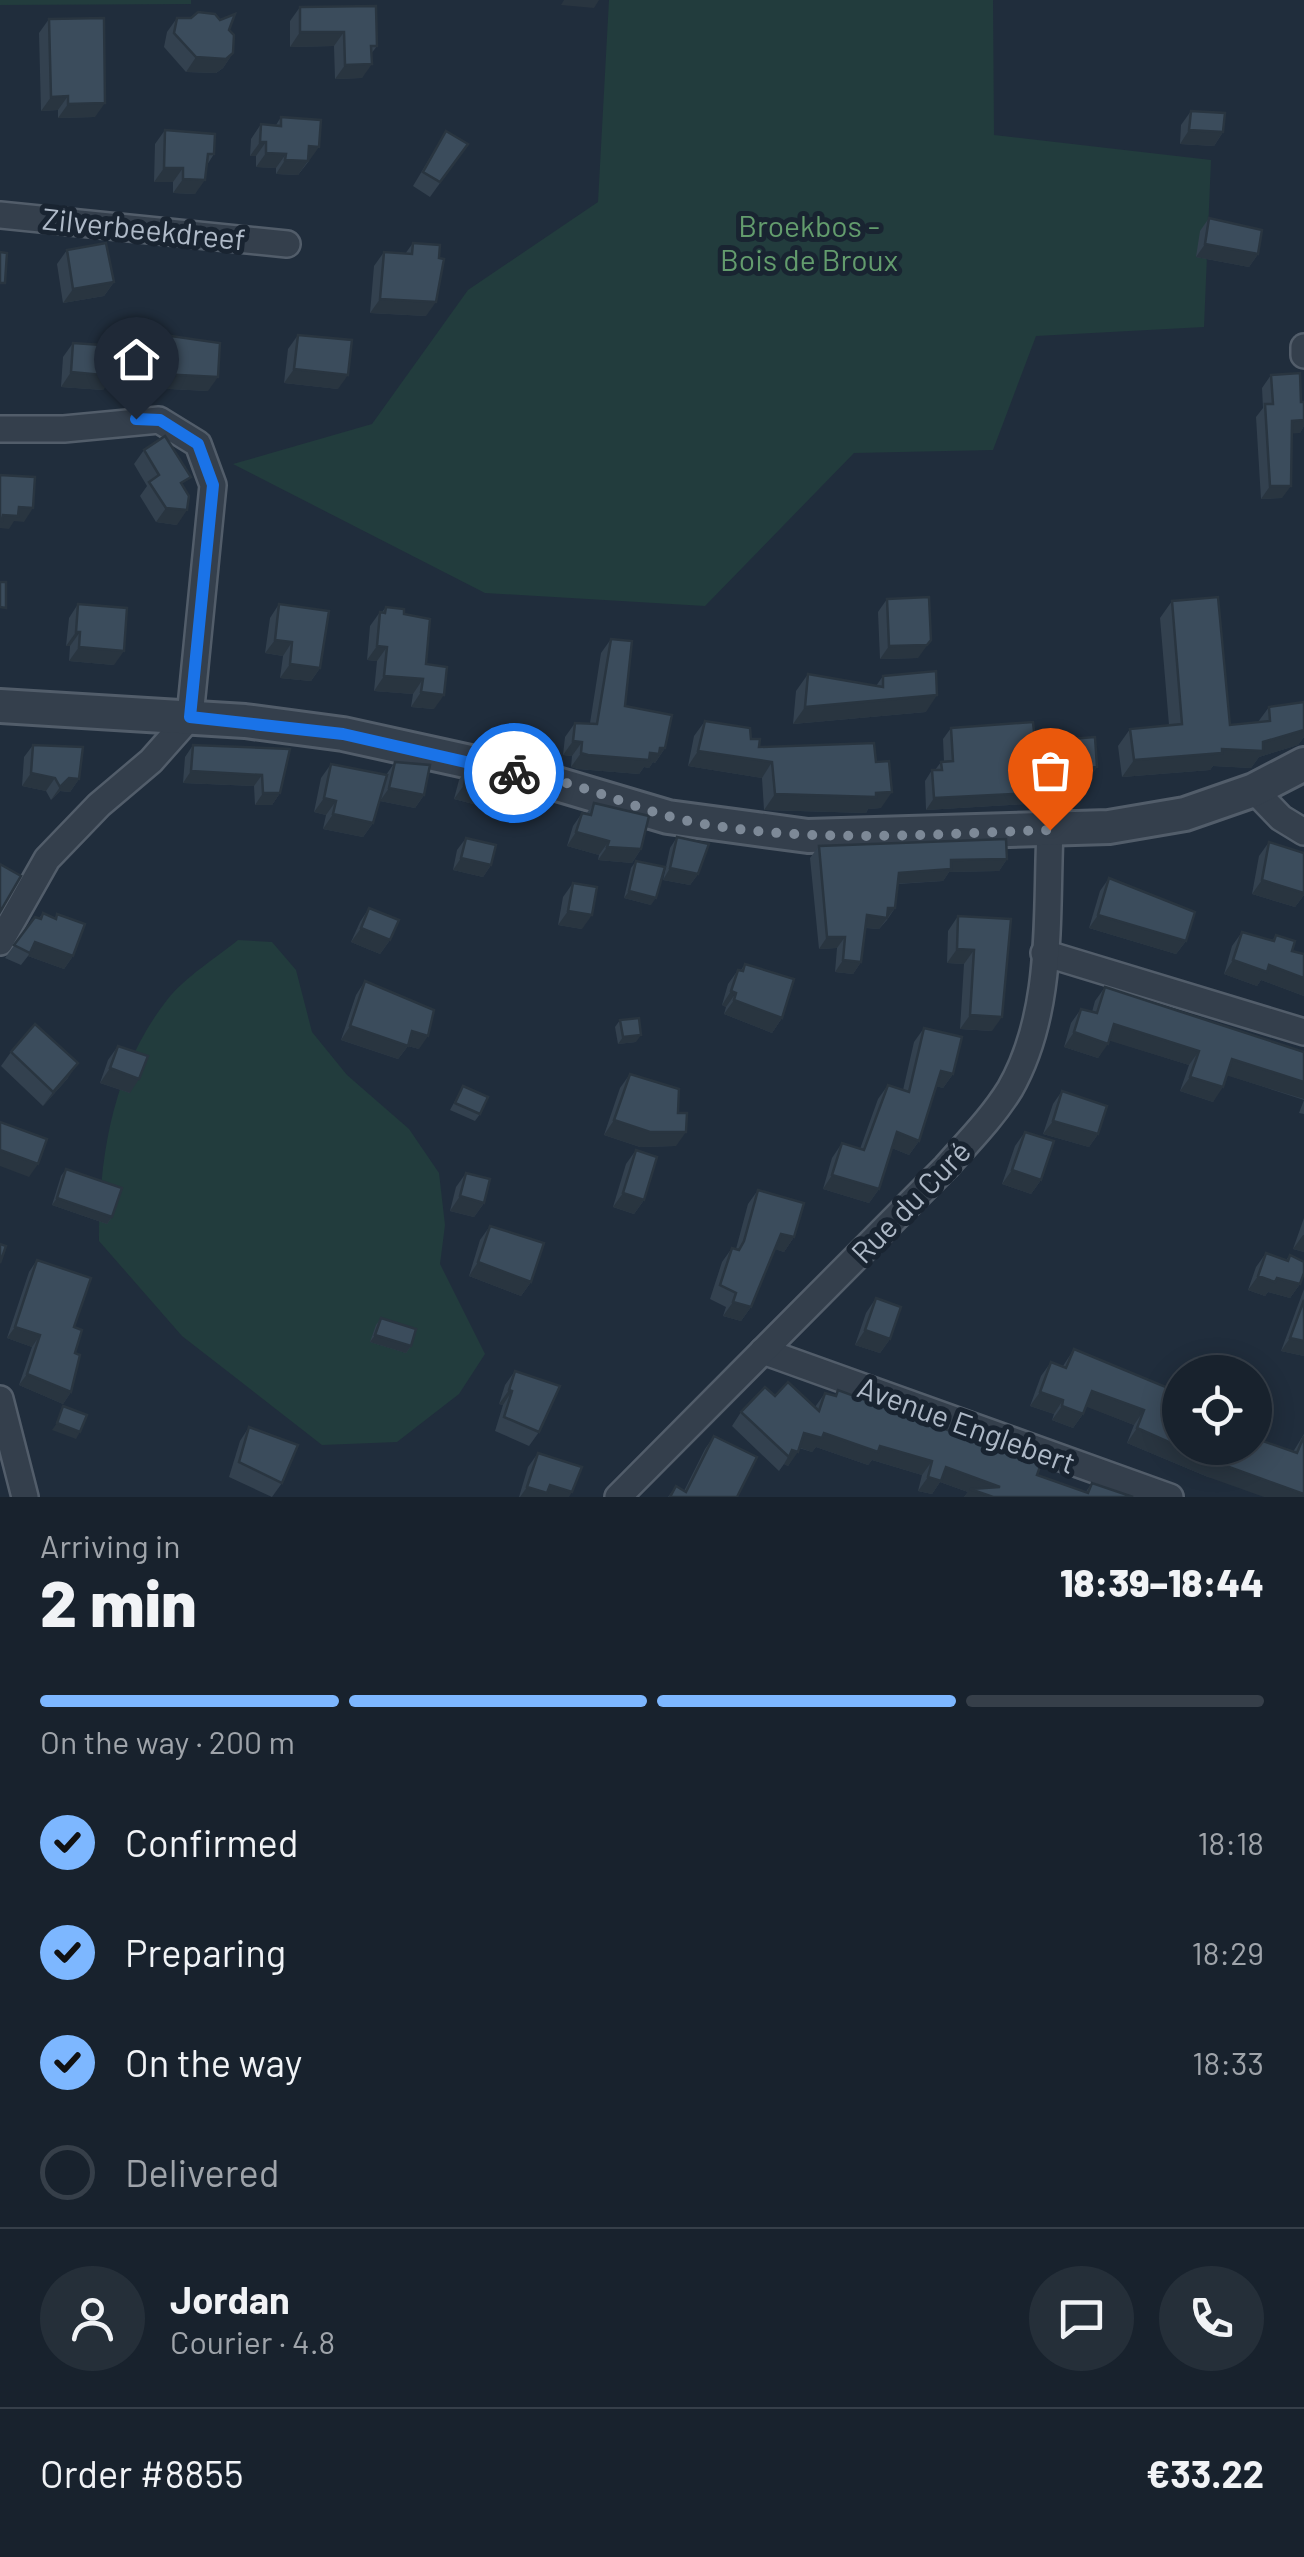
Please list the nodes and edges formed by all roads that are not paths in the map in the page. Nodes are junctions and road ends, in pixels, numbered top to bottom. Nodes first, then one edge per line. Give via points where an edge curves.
1 (0, 215) edge
2 (287, 244) dead end
3 (1304, 347) edge
4 (1304, 355) edge
5 (0, 428) edge
6 (0, 706) edge
7 (190, 717) junction
8 (1304, 764) edge
9 (1254, 790) junction
10 (1050, 830) junction
11 (1304, 832) edge
12 (0, 942) edge
13 (1044, 953) junction
14 (1304, 1032) edge
15 (763, 1350) junction
16 (0, 1398) edge
17 (24, 1497) edge
18 (618, 1497) edge
19 (1170, 1497) edge

1 - 2 street, Zilverbeekdreef
3 - 4 street
5 - 7 street via 160,420 198,444 213,485
6 - 7 street
7 - 10 street via 343,734 736,829 808,836
7 - 12 street via 47,859
8 - 9 street
9 - 10 street via 1185,814
9 - 11 street
10 - 13 street, Rue du Curé
13 - 14 street
13 - 15 street, Rue du Curé via 1028,1051 990,1118
15 - 18 street, Rue du Curé
15 - 19 street, Avenue Englebert
16 - 17 street

